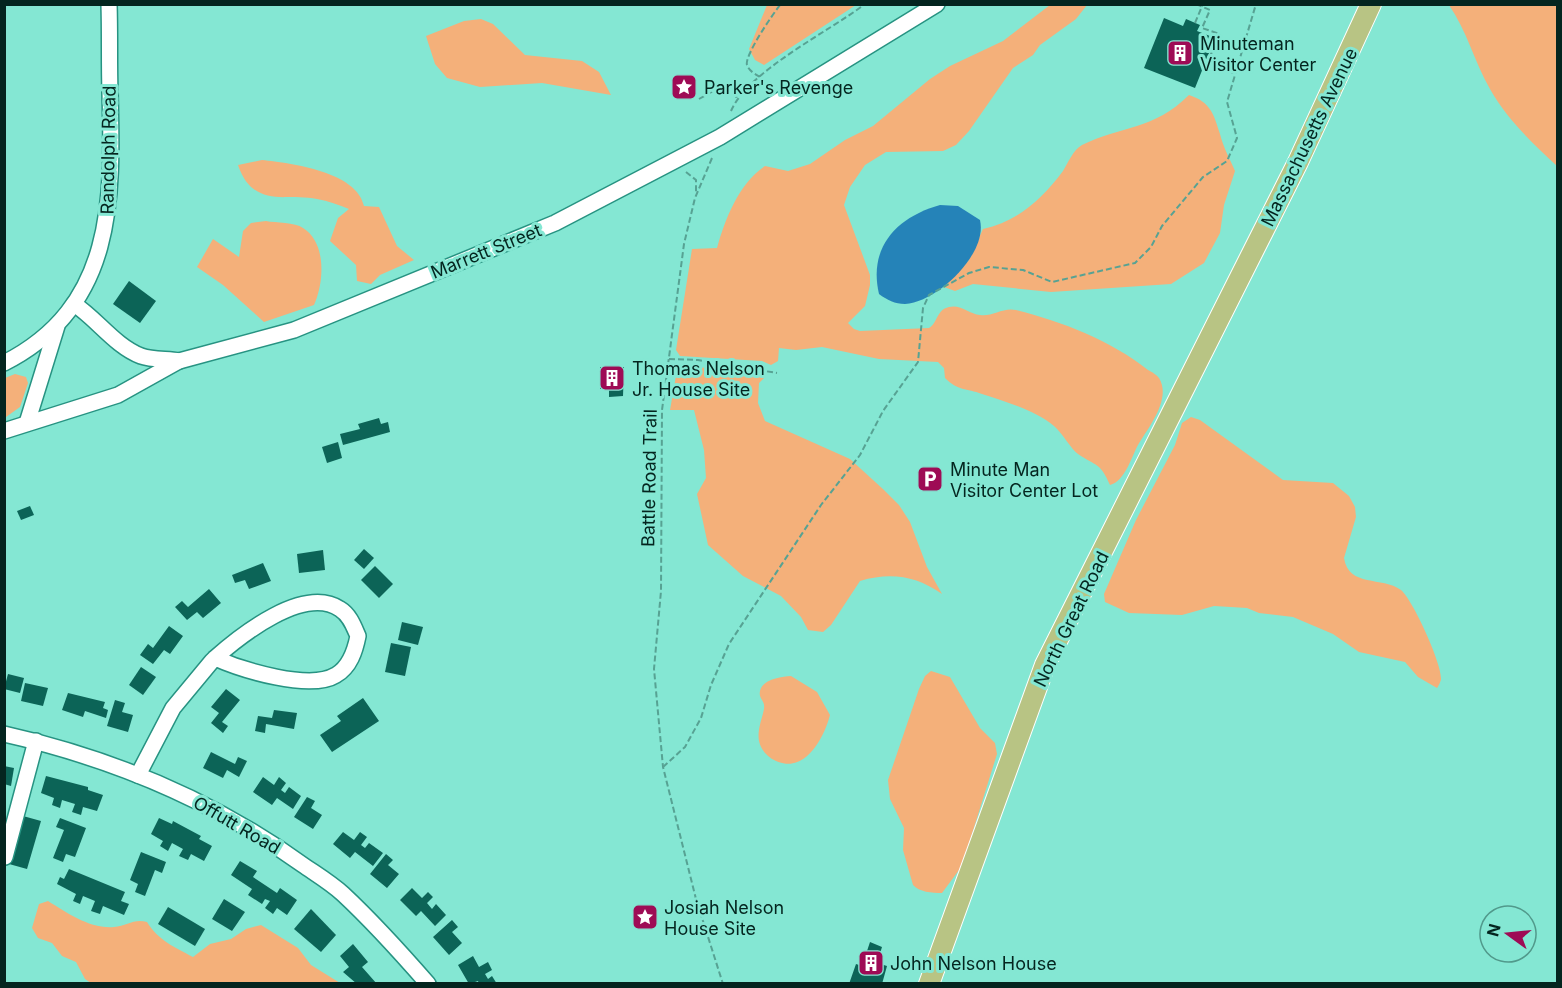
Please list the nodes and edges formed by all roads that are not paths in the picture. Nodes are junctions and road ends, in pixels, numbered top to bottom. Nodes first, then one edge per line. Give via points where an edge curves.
1 (109, 4) edge
2 (938, 4) edge
3 (1371, 4) edge
4 (1245, 269) joint
5 (74, 304) junction
6 (57, 326) junction
7 (179, 361) junction
8 (4, 363) edge
9 (27, 423) junction
10 (4, 431) edge
11 (216, 658) junction
12 (4, 734) edge
13 (36, 741) junction
14 (138, 775) junction
15 (5, 857) edge
16 (428, 984) edge
17 (929, 984) edge

1 - 5 street, Randolph Road via 108,214 100,249 86,286
2 - 7 street, Marrett Street via 720,137 555,223 302,326
3 - 4 main road, Massachusetts Avenue
4 - 17 main road, North Great Road via 1046,665
5 - 6 street, Randolph Road
5 - 7 street via 110,336 142,356
6 - 8 street, Randolph Road via 28,351
6 - 9 street
7 - 9 street, Marrett Street via 118,395
9 - 10 street, Marrett Street
11 - 11 street via 243,634 275,616 320,603 340,609 358,636 346,667 335,676 318,680 285,679 234,667
11 - 14 street via 173,708
12 - 13 street, Offutt Road
13 - 14 street, Offutt Road
13 - 15 street
14 - 16 street, Offutt Road via 237,823 342,893

